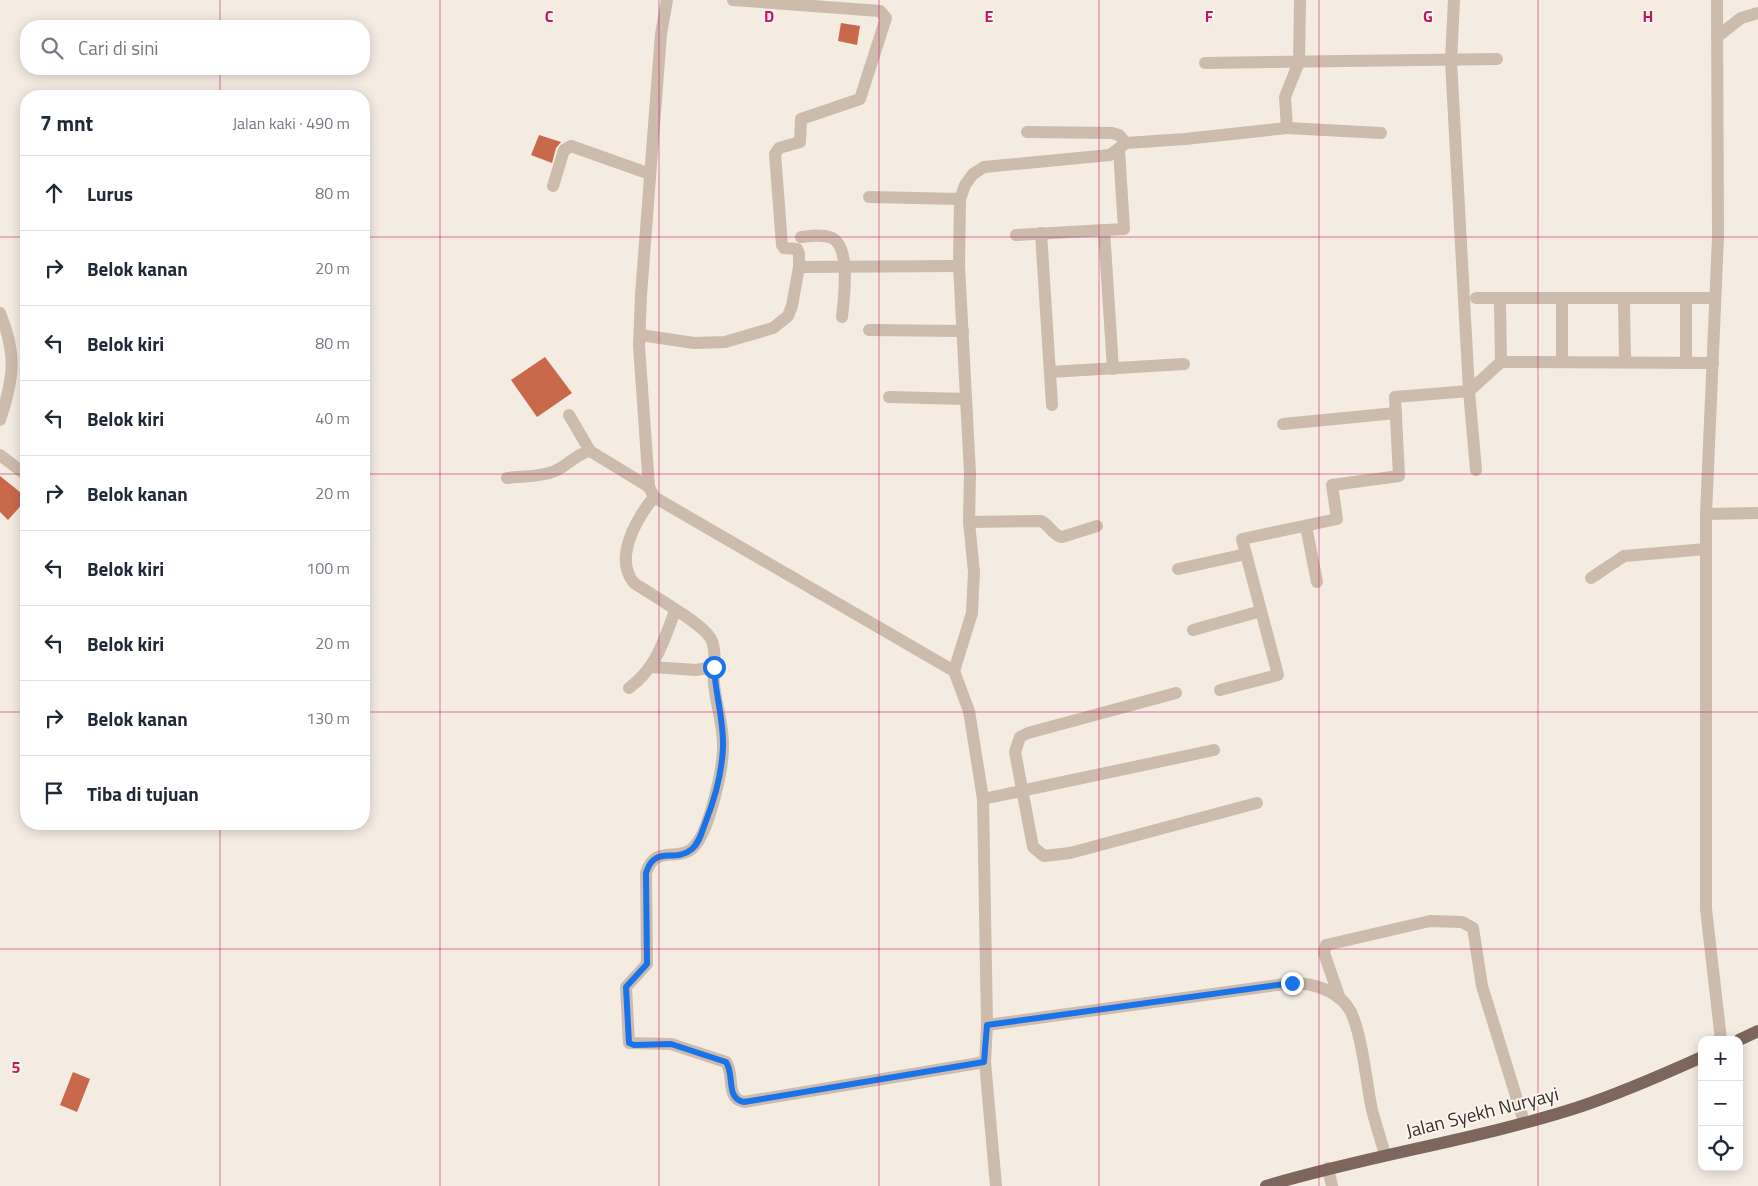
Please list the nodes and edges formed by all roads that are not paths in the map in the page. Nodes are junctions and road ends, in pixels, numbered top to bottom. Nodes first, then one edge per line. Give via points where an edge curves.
1 (667, 0) edge
2 (733, 0) edge
3 (1300, 0) edge
4 (1454, 0) edge
5 (1717, 0) edge
6 (1758, 13) edge
7 (1717, 37) junction
8 (1497, 59) dead end
9 (1451, 61) junction
10 (1299, 62) junction
11 (1205, 63) dead end
12 (1287, 128) junction
13 (1027, 132) dead end
14 (1381, 133) dead end
15 (1123, 146) junction
16 (650, 174) junction
17 (553, 186) dead end
18 (869, 197) dead end
19 (960, 199) junction
20 (1104, 230) junction
21 (1041, 233) junction
22 (1016, 235) dead end
23 (801, 237) dead end
24 (959, 266) junction
25 (799, 267) junction
26 (844, 267) junction
27 (1476, 298) dead end
28 (1715, 298) junction
29 (1562, 302) dead end
30 (1624, 302) dead end
31 (1500, 303) dead end
32 (1686, 303) dead end
33 (0, 313) edge
34 (842, 317) dead end
35 (869, 330) dead end
36 (963, 331) junction
37 (640, 335) junction
38 (1500, 362) junction
39 (1562, 362) junction
40 (1624, 362) junction
41 (1686, 363) junction
42 (1713, 363) junction
43 (1184, 364) dead end
44 (1113, 369) junction
45 (1050, 372) junction
46 (1469, 391) junction
47 (889, 397) dead end
48 (966, 399) junction
49 (1052, 405) dead end
50 (1396, 412) junction
51 (569, 415) dead end
52 (0, 420) edge
53 (1283, 424) dead end
54 (590, 451) junction
55 (0, 455) edge
56 (20, 470) edge
57 (1476, 470) dead end
58 (507, 478) dead end
59 (652, 492) junction
60 (1758, 513) edge
61 (1706, 514) junction
62 (969, 522) junction
63 (1097, 526) dead end
64 (1306, 526) junction
65 (1706, 549) junction
66 (1246, 554) junction
67 (1178, 569) dead end
68 (1591, 578) dead end
69 (1317, 582) dead end
70 (675, 611) junction
71 (1262, 611) junction
72 (1193, 630) dead end
73 (652, 667) junction
74 (714, 667) junction
75 (954, 672) junction
76 (629, 688) dead end
77 (1220, 690) dead end
78 (1176, 693) dead end
79 (1214, 750) dead end
80 (1022, 791) junction
81 (983, 799) junction
82 (1257, 803) dead end
83 (1340, 999) junction
84 (987, 1025) junction
85 (1758, 1031) edge
86 (1721, 1036) edge
87 (1743, 1038) edge
88 (1698, 1059) edge
89 (984, 1062) junction
90 (1524, 1122) junction
91 (1385, 1155) junction
92 (1328, 1168) junction
93 (996, 1186) edge
94 (1266, 1186) edge
95 (1332, 1186) edge

1 - 16 street via 661,34
2 - 25 street via 880,11 886,18 860,98 801,119 800,142 778,148 775,154 782,245 798,251
3 - 10 street
4 - 9 street
5 - 7 street
6 - 7 street via 1741,18
7 - 28 street via 1719,168
8 - 9 street
9 - 10 street
9 - 46 street
10 - 11 street
10 - 12 street via 1285,96
12 - 14 street
12 - 15 street
13 - 15 street via 1112,133 1119,135
15 - 19 street via 1110,155 984,167 973,174
15 - 20 street via 1124,228
16 - 17 street via 572,146 564,150
16 - 37 street
18 - 19 street
19 - 24 street
20 - 21 street
20 - 44 street
21 - 22 street
21 - 45 street
23 - 26 street via 833,238 842,250
24 - 26 street
24 - 36 street
25 - 26 street
25 - 37 street via 788,316 773,328 725,342 694,343
26 - 34 street via 846,282
27 - 28 street
28 - 42 street
29 - 39 street
30 - 40 street
31 - 38 street
32 - 41 street
33 - 52 street via 14,360
35 - 36 street
36 - 48 street
37 - 59 street
38 - 39 street
38 - 46 street
39 - 40 street
40 - 41 street
41 - 42 street
42 - 61 street
43 - 44 street
44 - 45 street
45 - 49 street
46 - 50 street via 1395,397
46 - 57 street
47 - 48 street
48 - 62 street
50 - 53 street
50 - 64 street via 1399,476 1332,485 1337,519
51 - 54 street
54 - 58 street via 547,474
54 - 59 street
55 - 56 street
59 - 70 street via 634,528 627,575
59 - 75 street
60 - 61 street
61 - 65 street
62 - 63 street via 1041,521 1062,538
62 - 75 street via 973,565 972,613
64 - 66 street via 1242,539
64 - 69 street
65 - 68 street via 1624,556
65 - 86 street via 1706,909
66 - 67 street
66 - 71 street
70 - 73 street
70 - 74 street via 713,642
71 - 72 street
71 - 77 street via 1278,675
73 - 74 street via 696,670
73 - 76 street
74 - 89 street via 723,746 713,801 698,843 691,850 656,857 649,863 646,873 647,964 626,987 629,1043 671,1044 726,1062 730,1068 732,1094 744,1102
75 - 81 street via 968,711
78 - 80 street via 1020,737 1015,752
79 - 80 street
80 - 81 street
80 - 82 street via 1033,847 1044,856 1070,853
81 - 84 street
83 - 84 street via 1326,989 1308,983 1292,983
83 - 90 street via 1324,953 1326,945 1430,921 1468,924 1473,928 1482,986
83 - 91 street via 1350,1012 1363,1057 1372,1110
84 - 89 street
85 - 87 main road
88 - 90 main road, Jalan Syekh Nuryayi via 1587,1104
89 - 93 street
90 - 91 main road, Jalan Syekh Nuryayi
91 - 92 main road, Jalan Syekh Nuryayi
92 - 94 main road, Jalan Syekh Nuryayi
92 - 95 street

